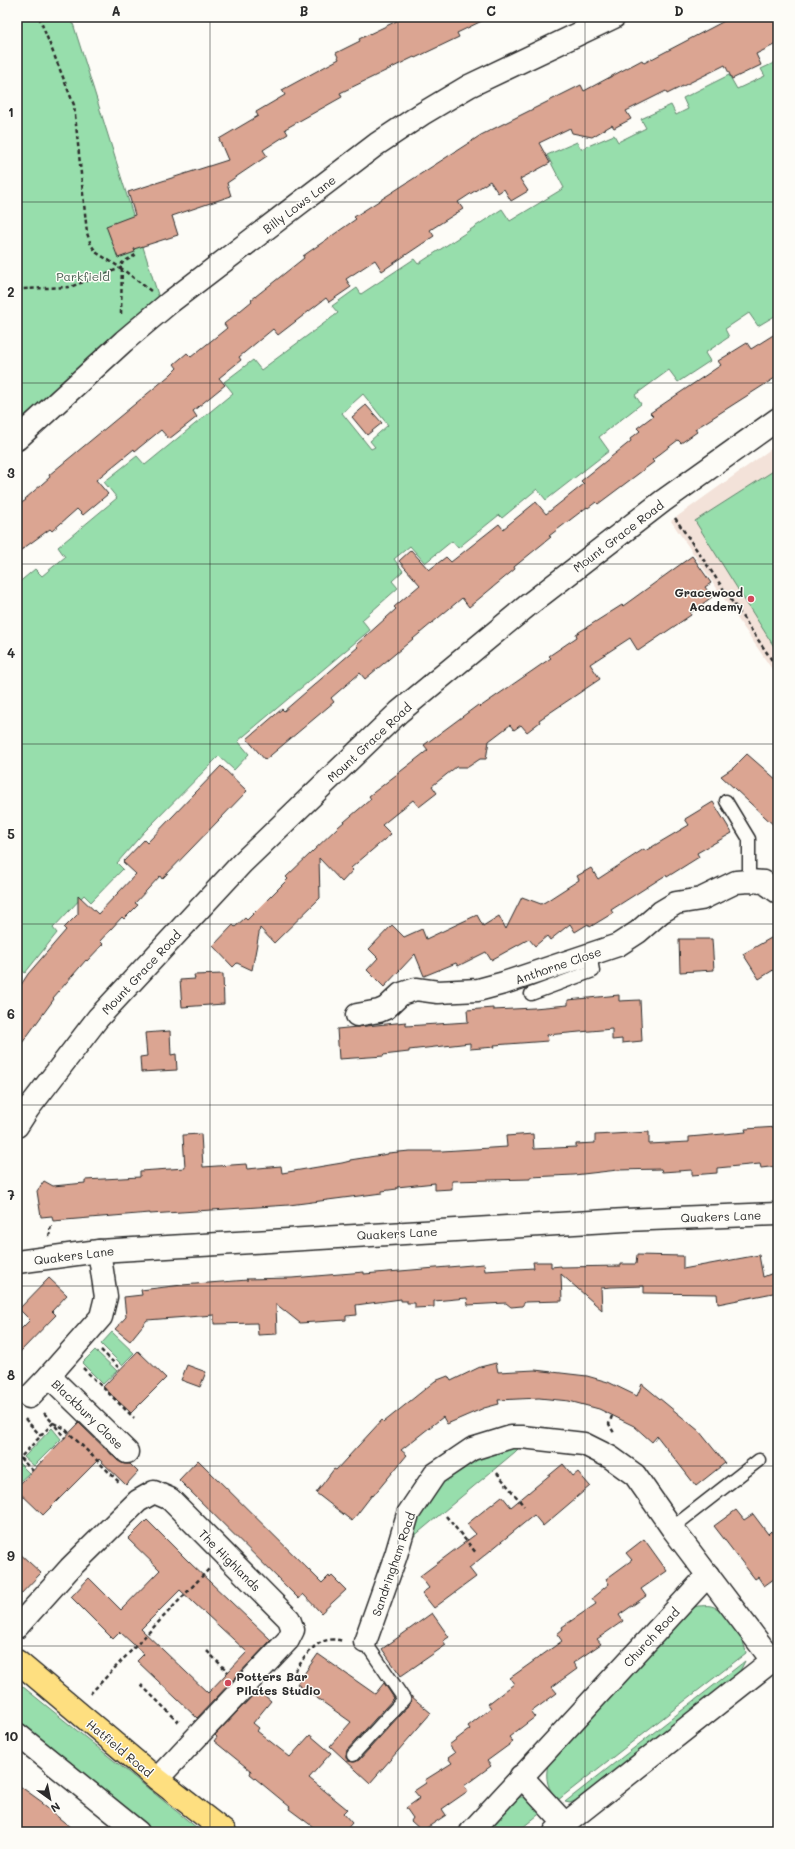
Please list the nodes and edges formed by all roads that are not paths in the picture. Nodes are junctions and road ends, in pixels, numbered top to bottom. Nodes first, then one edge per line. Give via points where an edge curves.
1 (614, 17) edge
2 (778, 419) edge
3 (17, 439) edge
4 (726, 801) dead end
5 (749, 881) junction
6 (778, 892) edge
7 (590, 954) junction
8 (531, 994) dead end
9 (357, 1014) dead end
10 (17, 1126) edge
11 (778, 1214) edge
12 (98, 1251) junction
13 (17, 1262) edge
14 (49, 1376) junction
15 (25, 1407) road end
16 (127, 1452) dead end
17 (759, 1460) dead end
18 (672, 1528) junction
19 (708, 1575) junction
20 (17, 1627) edge
21 (365, 1642) joint
22 (775, 1658) edge
23 (17, 1661) edge
24 (17, 1734) edge
25 (353, 1755) dead end
26 (521, 1776) junction
27 (157, 1779) junction
28 (560, 1828) edge
29 (138, 1832) edge
30 (225, 1832) edge
31 (471, 1832) edge

1 - 3 street, Billy Lows Lane via 469,86 377,144 169,303
2 - 10 street, Mount Grace Road via 663,501 527,606 399,712 242,863 98,1018
4 - 5 lane via 749,839
5 - 6 street, Anthorne Close via 764,882
5 - 7 street, Anthorne Close via 736,882 701,899 676,903 618,945
7 - 8 lane via 593,971
7 - 9 street, Anthorne Close via 478,990 438,992 416,989 401,994 380,1011
11 - 12 street, Quakers Lane via 625,1220
12 - 13 street, Quakers Lane
12 - 14 street, Blackbury Close via 106,1297 101,1317
14 - 15 street, Blackbury Close
14 - 16 street, Blackbury Close
17 - 18 lane
18 - 19 street, Sandringham Road
18 - 21 street, Sandringham Road via 635,1475 610,1457 584,1444 511,1437 472,1449 435,1474 408,1514
19 - 22 street
19 - 26 street, Church Road
20 - 27 street, The Highlands via 81,1556 138,1500 154,1492 170,1499 289,1619 293,1630 288,1640
21 - 25 lane via 404,1699
22 - 28 street
23 - 27 main road, Hatfield Road
24 - 29 street
26 - 28 street
26 - 31 street, Church Road
27 - 30 main road, Hatfield Road

